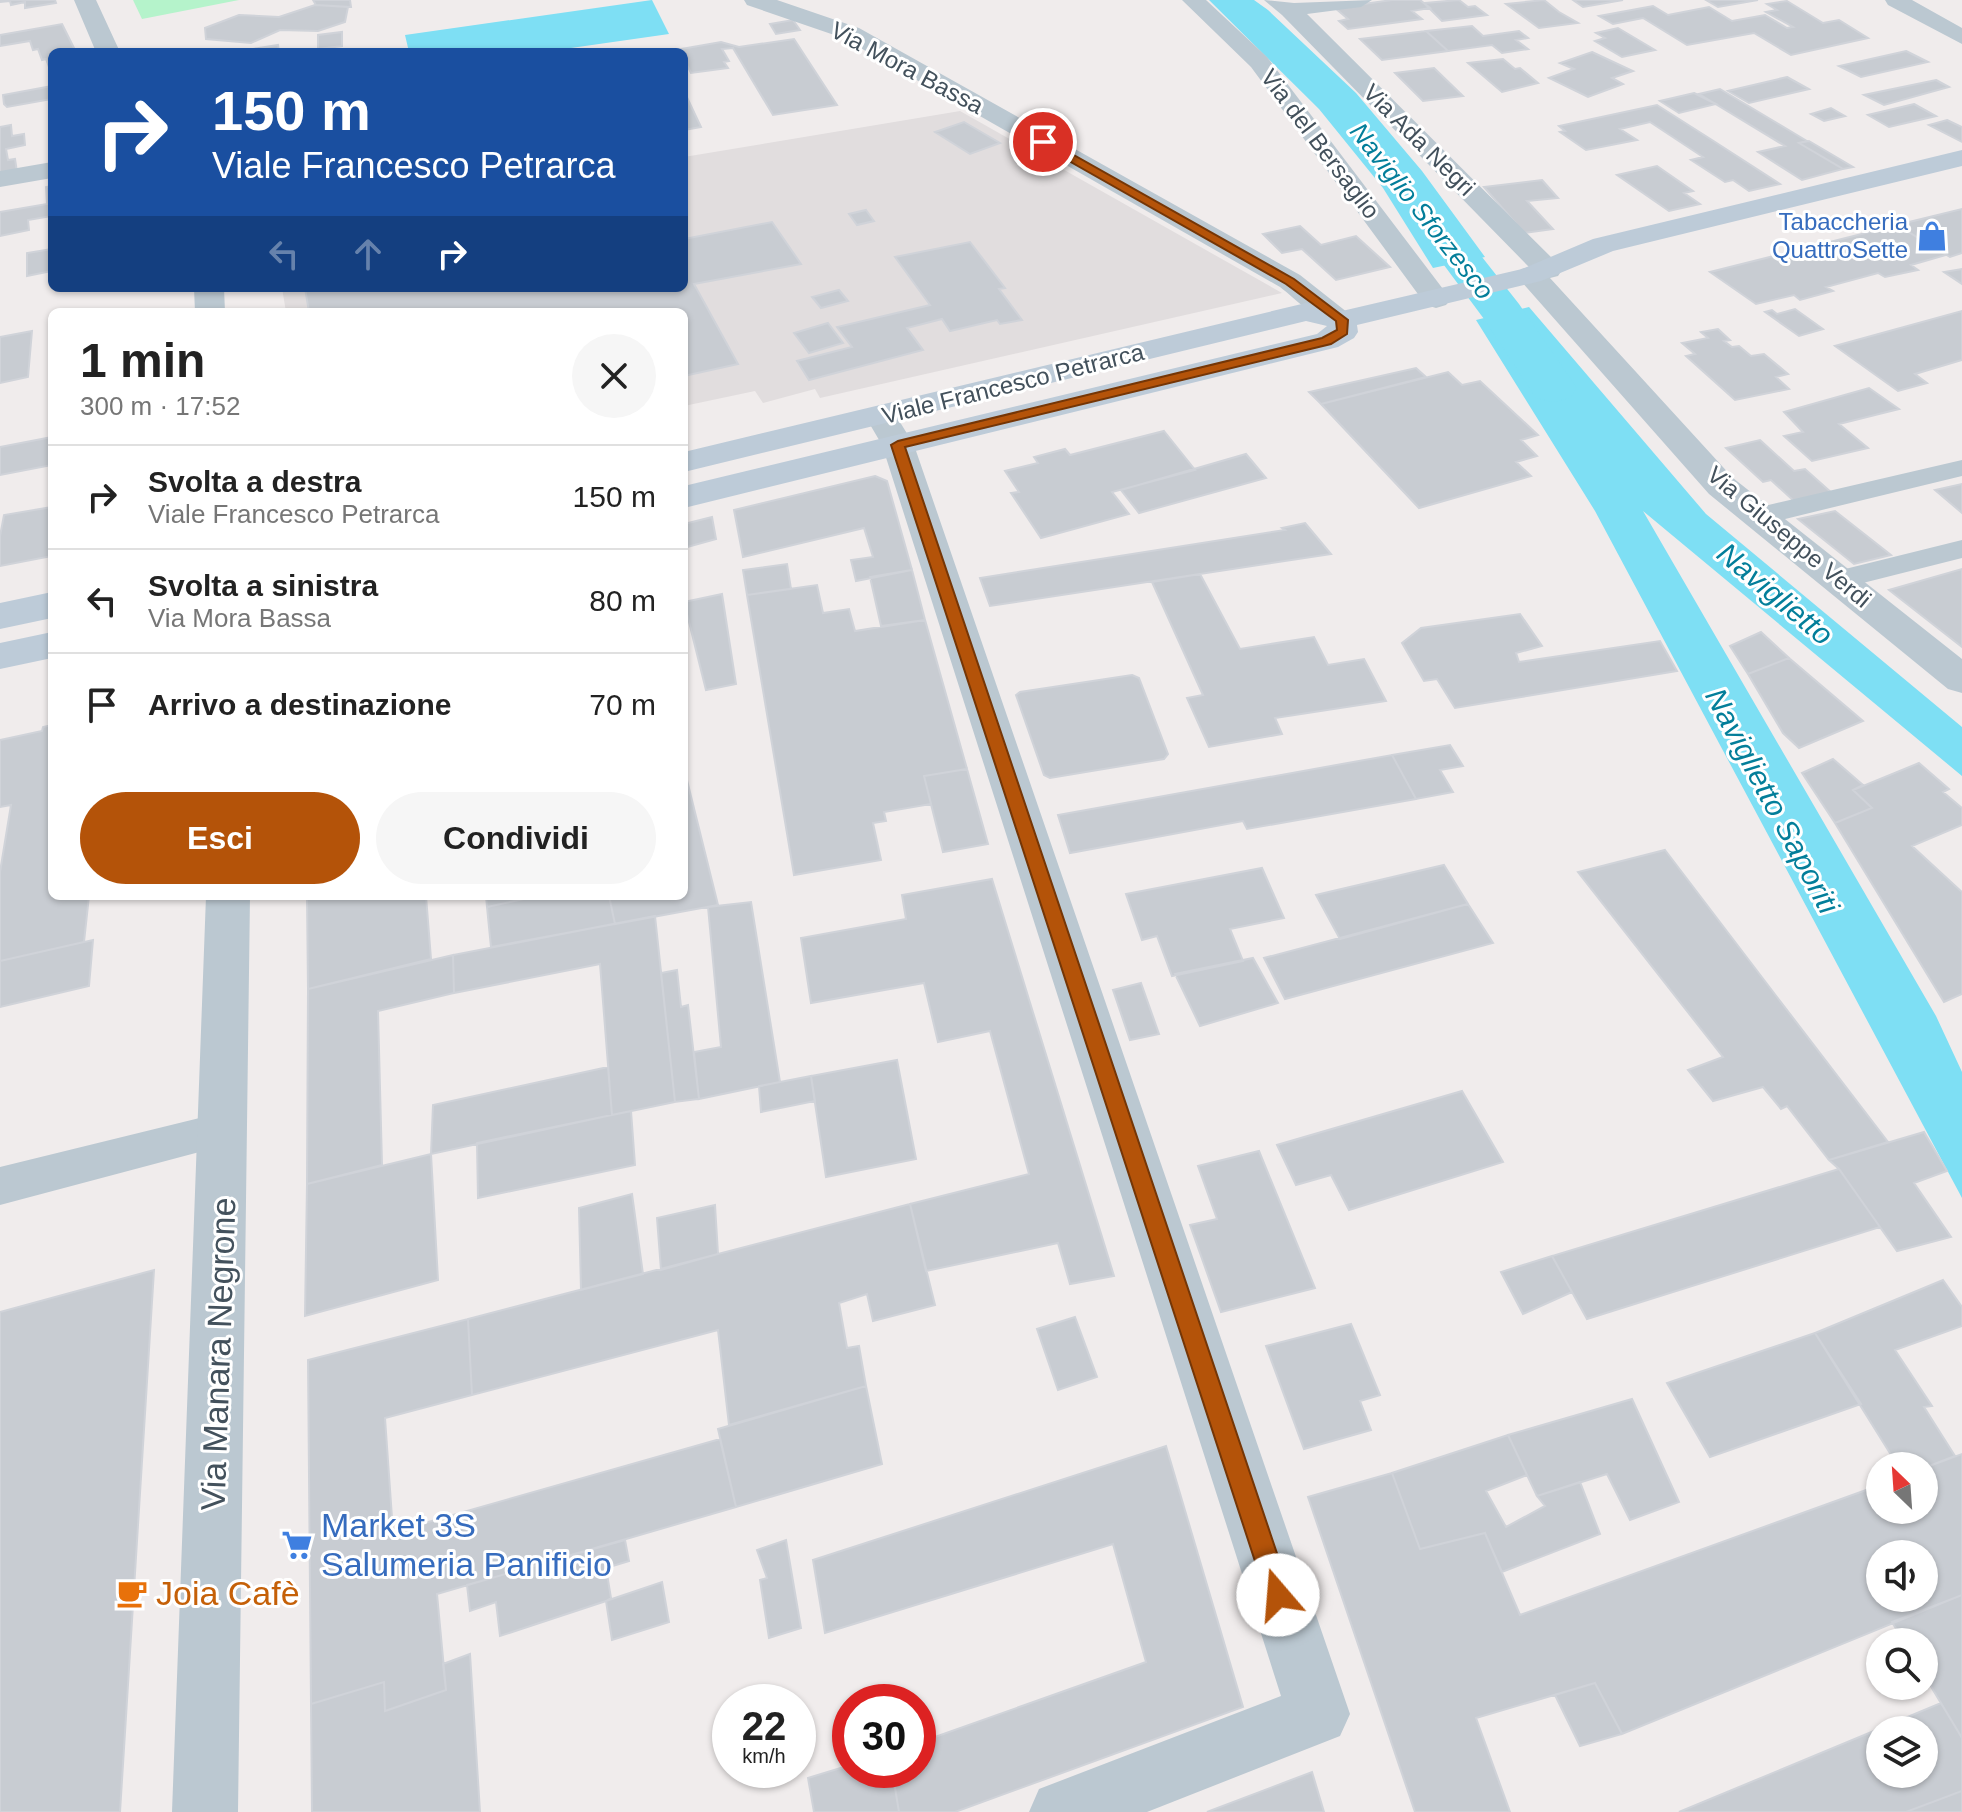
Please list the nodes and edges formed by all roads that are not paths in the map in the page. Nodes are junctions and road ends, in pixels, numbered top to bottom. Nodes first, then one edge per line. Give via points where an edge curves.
1 (85, 0) edge
2 (755, 0) edge
3 (1193, 0) edge
4 (1361, 0) edge
5 (1896, 0) edge
6 (1282, 5) edge
7 (1962, 37) edge
8 (106, 48) edge
9 (1962, 158) edge
10 (48, 171) edge
11 (0, 179) edge
12 (1617, 270) dead end
13 (1528, 275) junction
14 (1444, 297) junction
15 (1342, 320) junction
16 (889, 431) junction
17 (688, 461) edge
18 (1962, 468) edge
19 (688, 496) edge
20 (1760, 516) junction
21 (1962, 549) edge
22 (1839, 580) junction
23 (48, 606) edge
24 (0, 616) edge
25 (48, 646) edge
26 (0, 656) edge
27 (1962, 679) edge
28 (228, 900) edge
29 (224, 1130) junction
30 (0, 1186) edge
31 (205, 1812) edge
32 (1062, 1812) edge

1 - 8 street
2 - 15 street, Via Mora Bassa via 851,33 1290,281
3 - 14 street, Via del Bersaglio via 1259,62
4 - 6 street
5 - 7 street
6 - 13 street, Via Ada Negri
9 - 13 main road via 1603,245
10 - 11 street
12 - 13 main road
13 - 14 main road
13 - 20 street, Via Giuseppe Verdi via 1721,486
14 - 15 main road
15 - 16 main road, Viale Francesco Petrarca via 1343,332 1327,341
16 - 17 main road, Viale Francesco Petrarca
16 - 19 main road, Viale Francesco Petrarca
16 - 32 street via 1318,1714
18 - 20 lane
20 - 22 street, Via Giuseppe Verdi
21 - 22 lane
22 - 27 street, Via Giuseppe Verdi
23 - 24 main road
25 - 26 main road
28 - 29 street, Via Manara Negrone
29 - 30 lane
29 - 31 street, Via Manara Negrone

